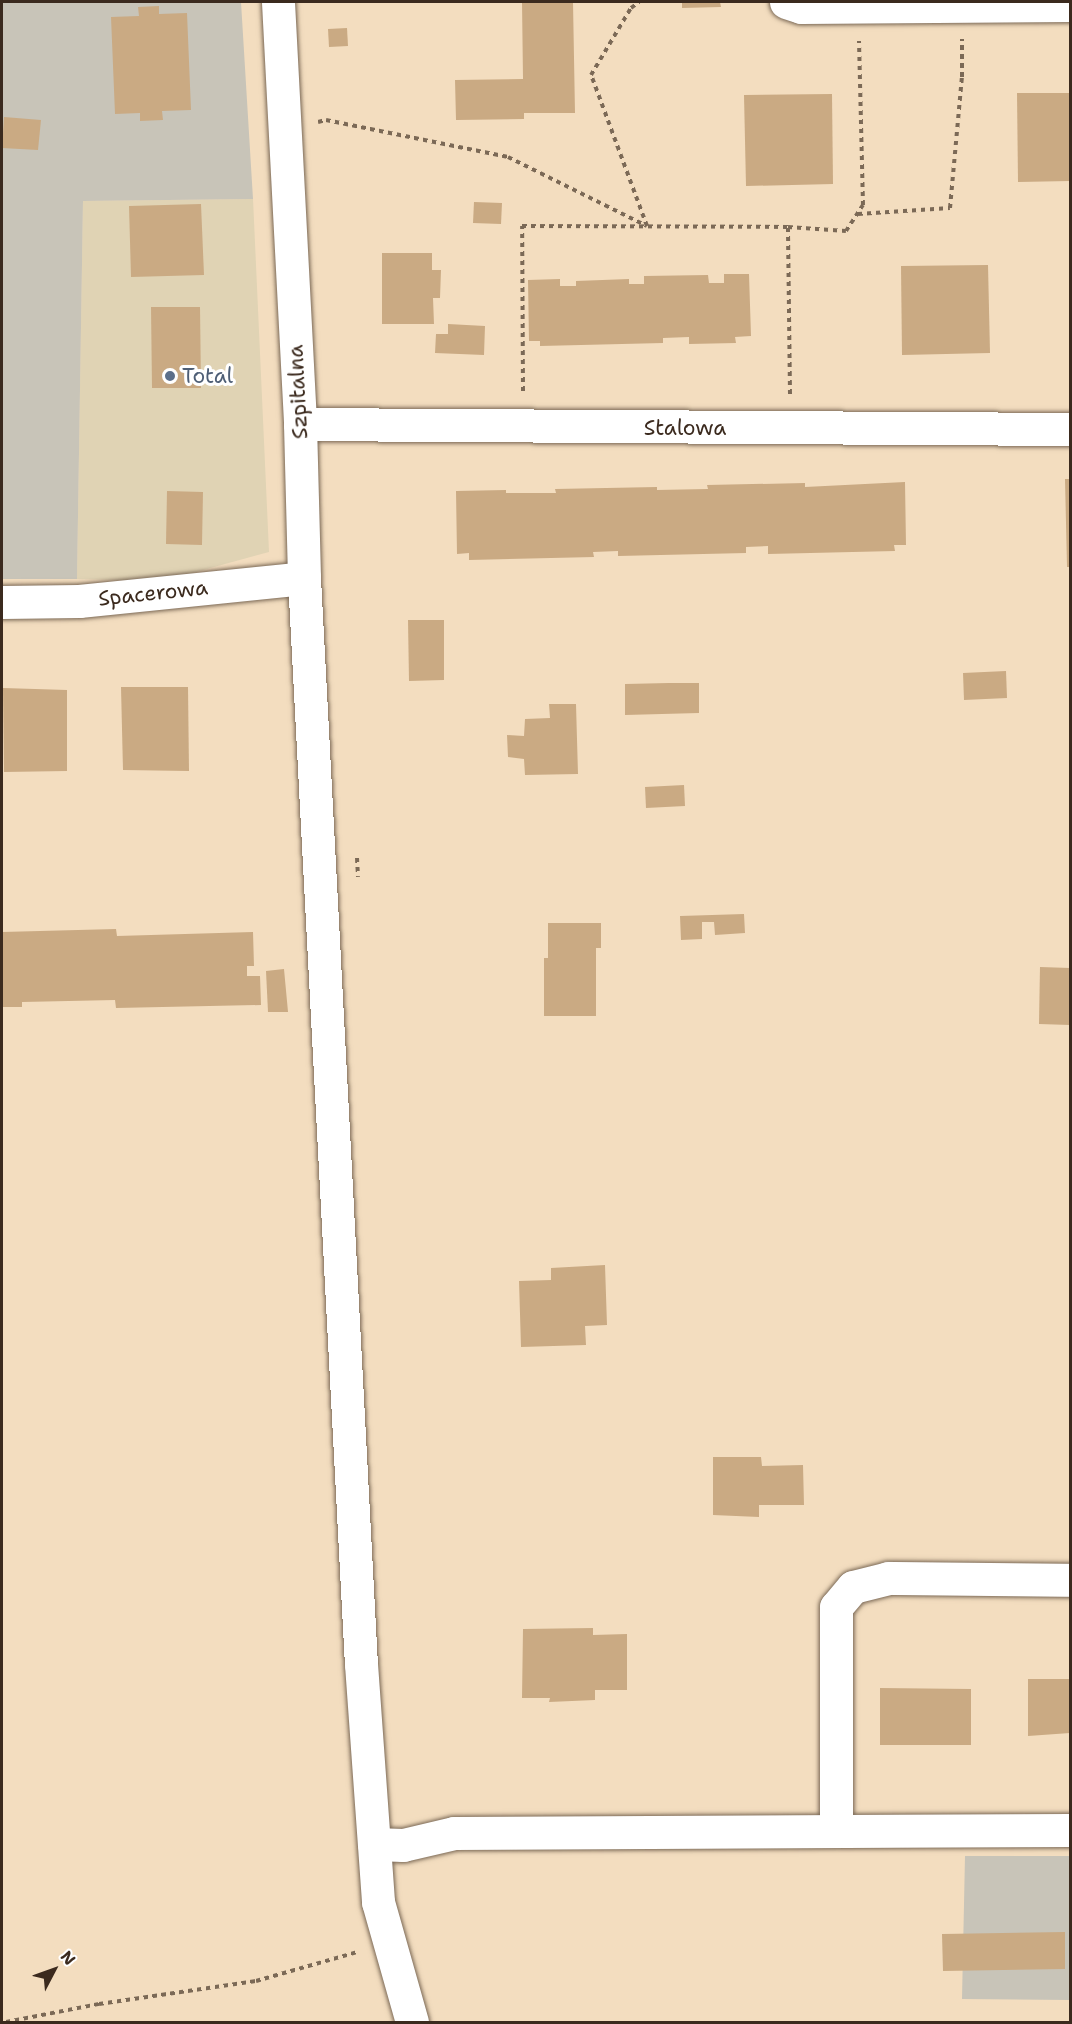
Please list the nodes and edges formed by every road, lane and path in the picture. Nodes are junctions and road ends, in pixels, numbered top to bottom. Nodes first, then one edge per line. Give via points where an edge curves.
1 (278, 2) edge
2 (639, 2) edge
3 (786, 2) edge
4 (1069, 4) edge
5 (963, 5) junction
6 (857, 6) junction
7 (285, 131) junction
8 (857, 214) junction
9 (646, 226) junction
10 (788, 226) junction
11 (300, 424) junction
12 (523, 427) junction
13 (791, 428) junction
14 (1071, 429) edge
15 (304, 578) junction
16 (2, 602) edge
17 (1071, 1580) edge
18 (836, 1830) junction
19 (1071, 1830) edge
20 (374, 1844) junction
21 (389, 1943) junction
22 (6, 2022) edge
23 (411, 2022) edge

1 - 7 street, Szpitalna
2 - 9 path via 631,8 591,75
3 - 6 street via 801,7
4 - 5 street
5 - 6 street
5 - 8 path via 962,77 950,208
6 - 8 path via 863,205
7 - 9 path via 326,120 508,157
7 - 11 street, Szpitalna
8 - 10 path via 846,231
9 - 10 path
9 - 12 path via 522,226
10 - 13 path
11 - 12 street, Stalowa
11 - 15 street, Szpitalna
12 - 13 street, Stalowa
13 - 14 street, Stalowa
15 - 16 street, Spacerowa via 79,601
15 - 20 street, Szpitalna via 345,1387
17 - 18 street via 888,1578 852,1587 836,1607
18 - 19 street
18 - 20 street via 454,1833 403,1845
20 - 21 street, Szpitalna via 378,1902
21 - 22 path via 256,1981
21 - 23 street, Szpitalna

